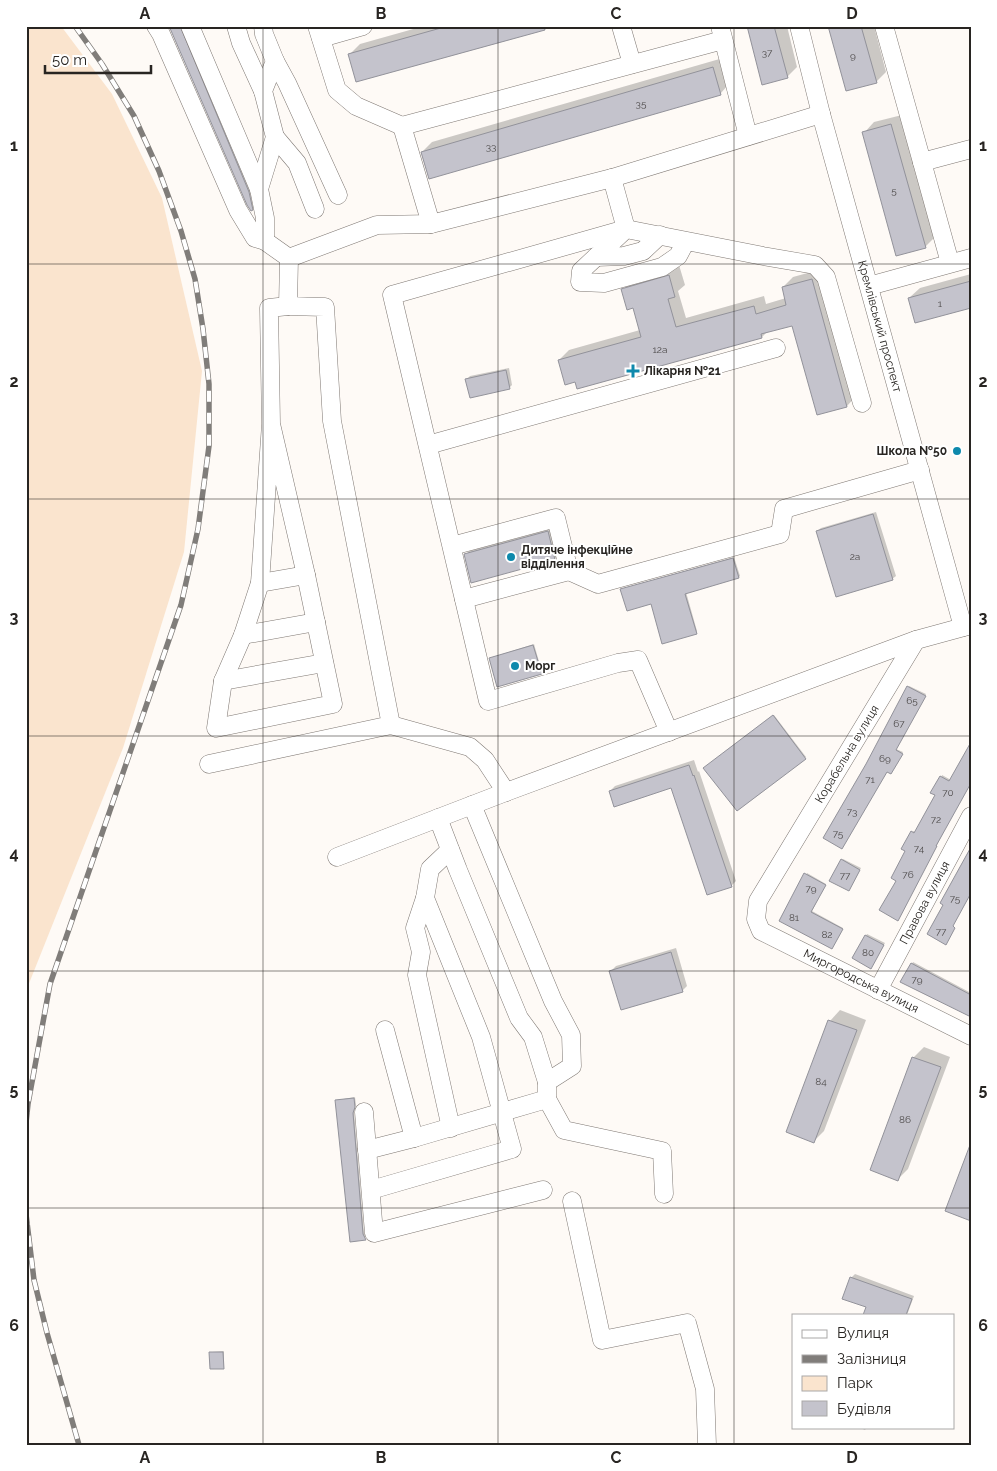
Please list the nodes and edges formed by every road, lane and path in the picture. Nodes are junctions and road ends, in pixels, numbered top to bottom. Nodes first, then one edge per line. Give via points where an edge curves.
1 (156, 26) edge
2 (190, 26) edge
3 (236, 26) edge
4 (263, 26) edge
5 (363, 26) edge
6 (621, 26) edge
7 (799, 26) edge
8 (884, 26) edge
9 (319, 32) edge
10 (722, 33) edge
11 (275, 61) junction
12 (632, 64) junction
13 (263, 91) junction
14 (821, 114) junction
15 (402, 126) junction
16 (748, 136) junction
17 (275, 137) junction
18 (971, 148) edge
19 (922, 162) junction
20 (612, 178) junction
21 (259, 189) junction
22 (338, 195) dead end
23 (315, 210) dead end
24 (431, 224) junction
25 (626, 228) junction
26 (660, 235) junction
27 (265, 241) junction
28 (686, 241) junction
29 (596, 256) junction
30 (289, 258) junction
31 (971, 258) edge
32 (950, 263) junction
33 (869, 286) junction
34 (288, 306) junction
35 (776, 348) dead end
36 (862, 404) dead end
37 (271, 424) junction
38 (428, 445) junction
39 (920, 470) junction
40 (452, 546) junction
41 (569, 571) junction
42 (306, 575) junction
43 (260, 583) junction
44 (464, 599) junction
45 (316, 622) junction
46 (967, 626) edge
47 (243, 635) junction
48 (916, 640) junction
49 (324, 664) junction
50 (223, 681) junction
51 (391, 725) junction
52 (669, 732) junction
53 (209, 764) dead end
54 (506, 792) junction
55 (472, 805) junction
56 (971, 816) edge
57 (438, 818) junction
58 (450, 850) junction
59 (337, 857) dead end
60 (426, 898) junction
61 (756, 919) joint
62 (878, 990) junction
63 (385, 1030) dead end
64 (971, 1036) edge
65 (547, 1091) junction
66 (364, 1112) dead end
67 (501, 1113) junction
68 (451, 1128) junction
69 (414, 1138) junction
70 (367, 1150) junction
71 (371, 1190) junction
72 (543, 1190) dead end
73 (664, 1194) dead end
74 (572, 1201) dead end
75 (707, 1445) edge

1 - 27 street via 238,210 255,238
2 - 21 street
3 - 13 street
4 - 11 street
5 - 9 street
6 - 12 street
7 - 14 street, Кремлівський проспект
8 - 19 street
9 - 15 street via 337,90 356,106
10 - 12 street
10 - 16 street
11 - 13 street
11 - 22 street
12 - 15 street
13 - 17 street
14 - 16 street
14 - 33 street, Кремлівський проспект
15 - 24 street
16 - 20 street
17 - 21 street
17 - 23 street via 297,163
18 - 19 street
19 - 32 street
20 - 24 street
20 - 25 street
21 - 27 street via 265,218
24 - 30 street via 377,225
25 - 26 street
25 - 29 street
25 - 38 street via 392,295
26 - 28 street
26 - 29 street via 643,250 624,256
27 - 30 street
28 - 29 street via 678,256 662,267 604,283 580,282 581,271
28 - 36 street via 815,265 826,278
30 - 34 street
31 - 32 street
32 - 33 street
33 - 39 street, Кремлівський проспект
34 - 37 street via 269,308
34 - 51 street via 325,307 332,421
35 - 38 street
37 - 42 street
37 - 43 street
38 - 40 street
39 - 41 street via 784,509 780,534 598,584
39 - 46 street, Кремлівський проспект
40 - 41 street via 556,518
40 - 44 street
41 - 44 street
42 - 43 street
42 - 45 street
43 - 47 street
44 - 52 street via 488,701 638,660
45 - 47 street
45 - 49 street
46 - 48 street
47 - 50 street
48 - 52 street
48 - 61 street, Корабельна вулиця via 758,901
49 - 50 street
49 - 50 street via 333,704 216,728
51 - 53 street
51 - 54 street via 470,748 485,760
52 - 54 street
54 - 55 street
55 - 57 street
55 - 65 street via 552,1001 571,1035 572,1066
56 - 62 street, Правова вулиця
57 - 58 street
57 - 59 street
58 - 60 street via 430,869
58 - 65 street via 519,1018 533,1037
60 - 67 street via 481,1037
60 - 68 street via 415,928 421,952 416,975
61 - 62 street, Миргородська вулиця via 761,931
62 - 64 street, Миргородська вулиця
63 - 69 street
65 - 67 street
65 - 73 street via 564,1130 662,1151
66 - 70 street
67 - 68 street
67 - 71 street via 512,1150
68 - 69 street
69 - 70 street
70 - 71 street
71 - 72 street via 374,1233
74 - 75 street via 602,1340 686,1322 706,1389

